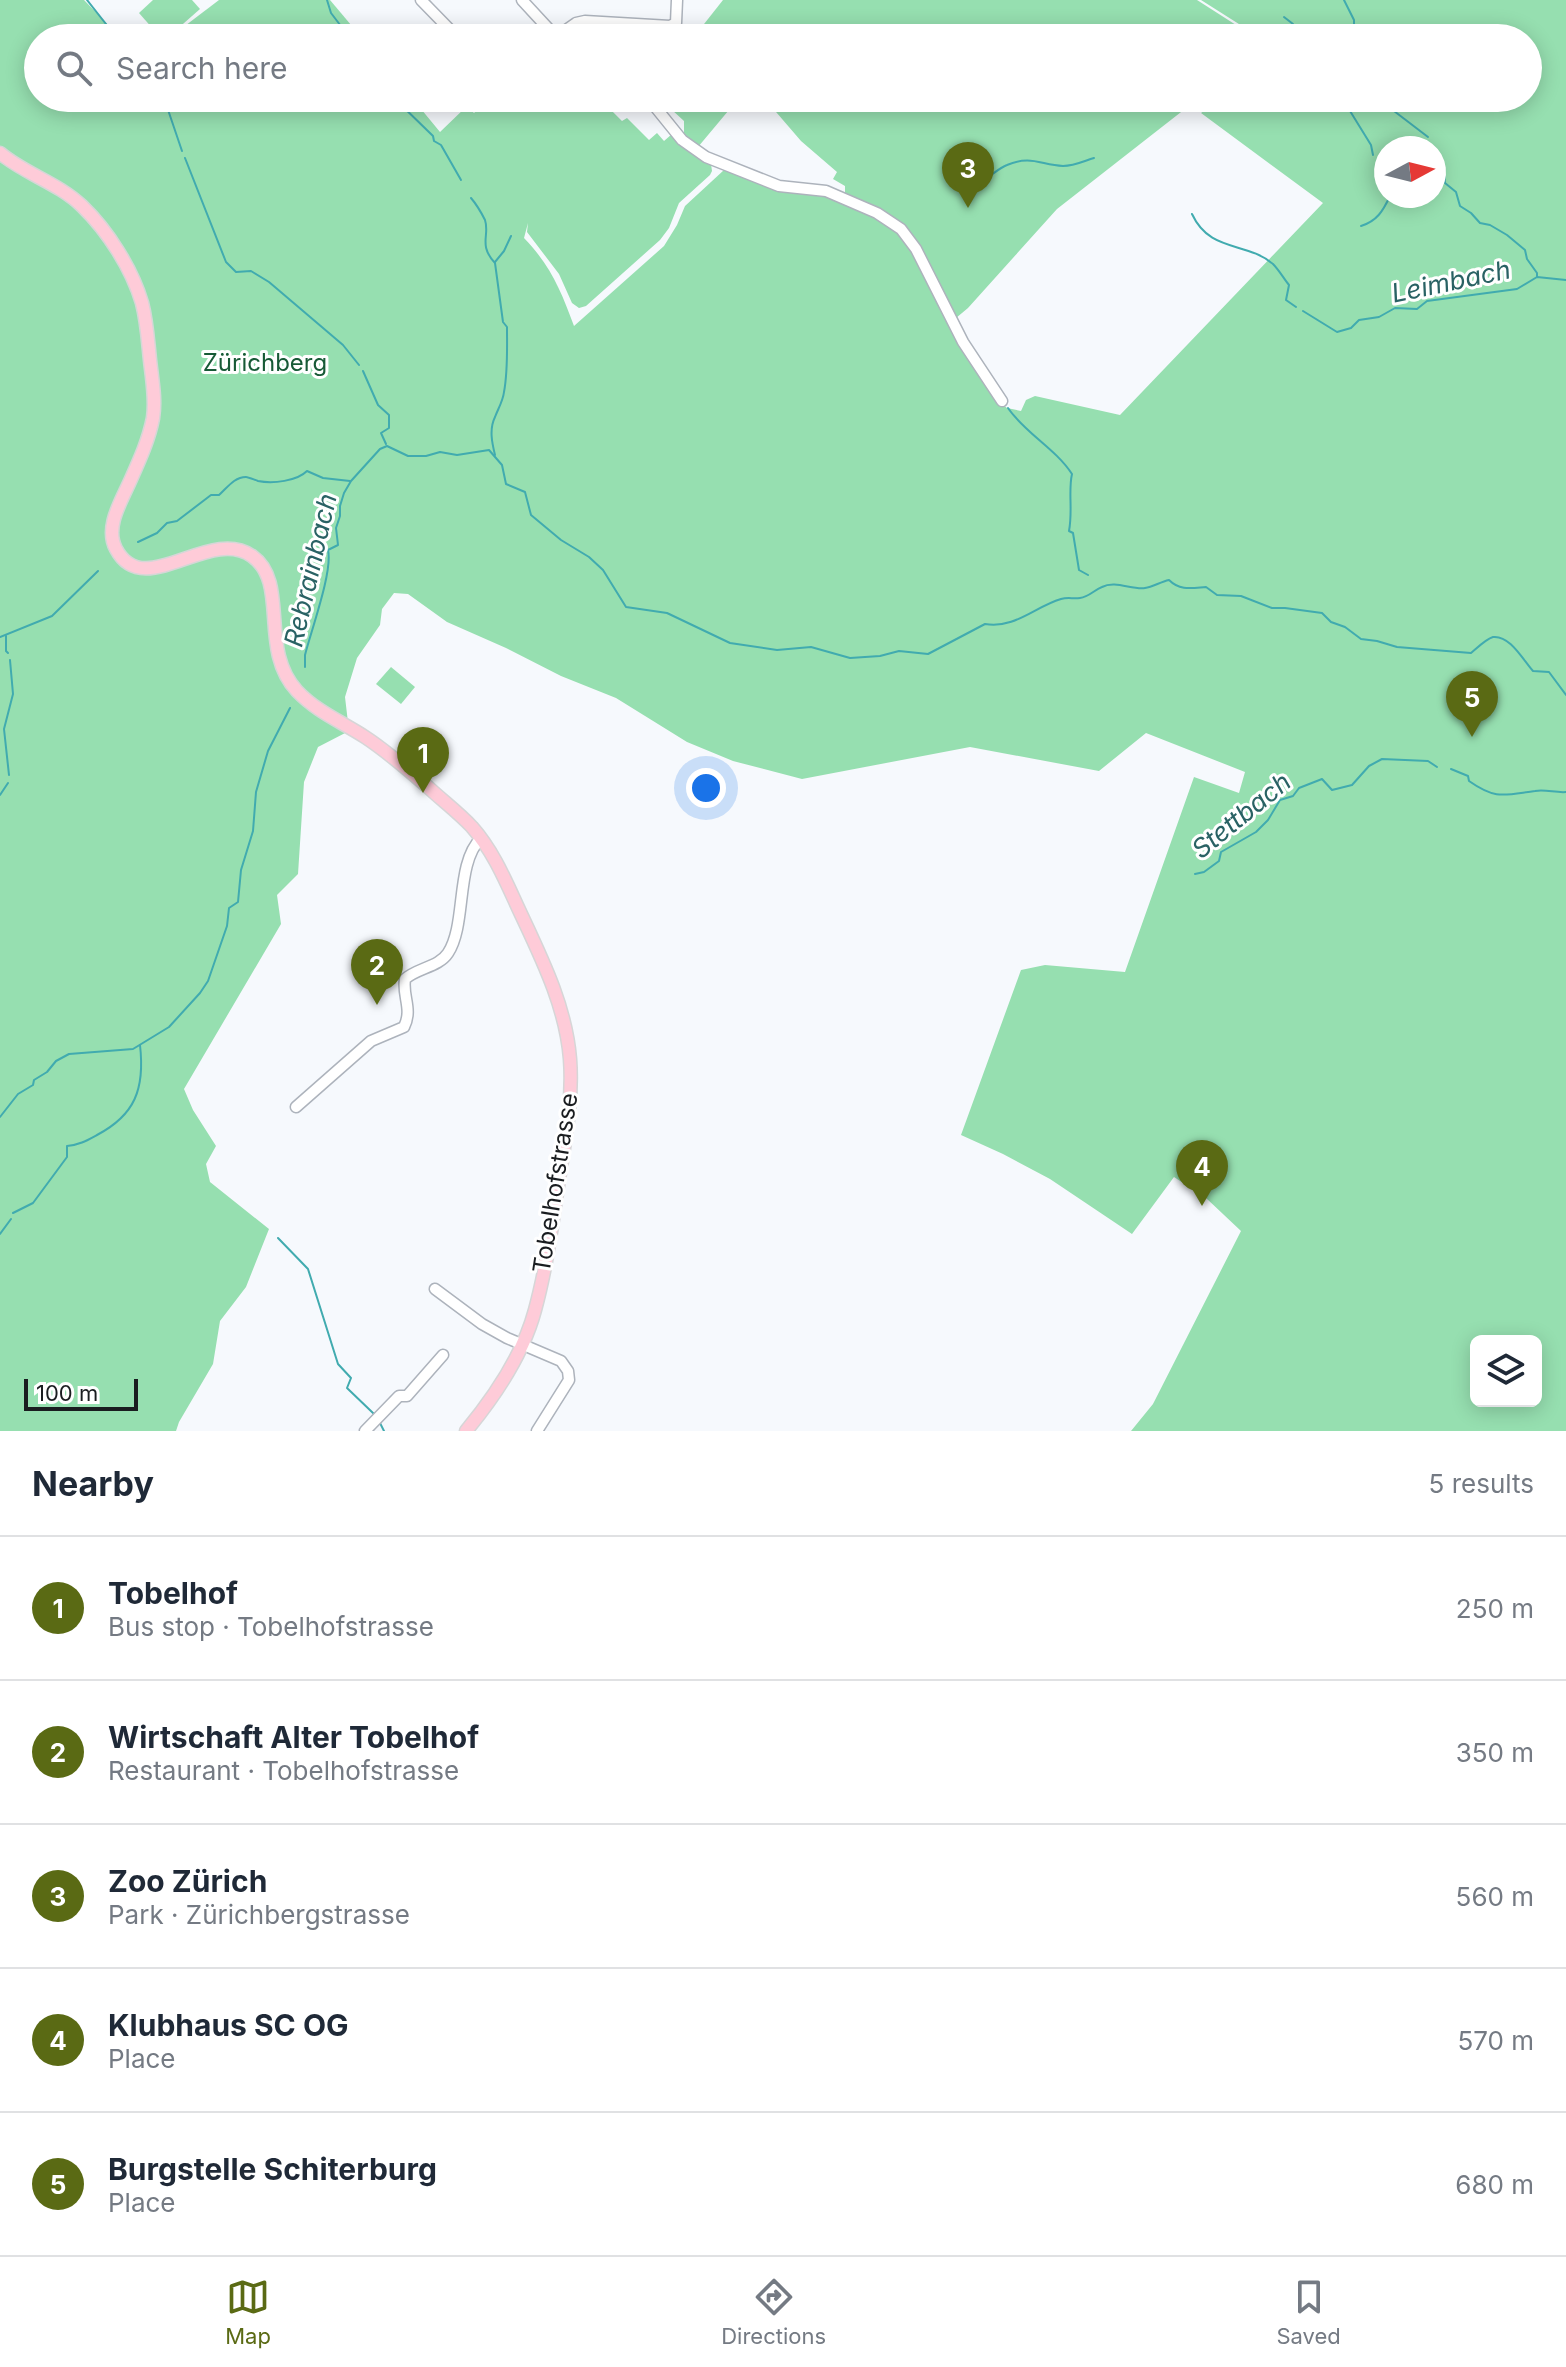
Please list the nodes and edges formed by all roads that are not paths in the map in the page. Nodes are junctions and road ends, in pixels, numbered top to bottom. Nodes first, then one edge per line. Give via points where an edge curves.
1 (421, 0) edge
2 (522, 0) edge
3 (677, 0) edge
4 (444, 24) edge
5 (544, 24) edge
6 (575, 24) edge
7 (636, 24) edge
8 (674, 24) edge
9 (659, 112) edge
10 (0, 153) edge
11 (1002, 401) dead end
12 (481, 838) junction
13 (296, 1107) dead end
14 (435, 1289) dead end
15 (521, 1344) junction
16 (443, 1355) dead end
17 (365, 1431) edge
18 (466, 1431) edge
19 (537, 1431) edge

1 - 4 street
2 - 5 street
3 - 8 street
6 - 7 street
9 - 11 street via 682,140 706,157 779,186 826,191 901,229
10 - 12 main road, Tobelhofstrasse via 83,207 118,253 141,301 154,410 116,513 112,537 119,553 133,565 149,568 221,547 254,557 269,577 277,654 294,687 316,708 388,752
12 - 13 street via 472,853 450,950 445,958 405,979 409,1012 404,1027 371,1041
12 - 15 main road, Tobelhofstrasse via 547,973 563,1017 570,1061 568,1123 549,1250
14 - 15 street via 482,1324
15 - 18 main road, Tobelhofstrasse via 492,1399
15 - 19 street via 561,1361 568,1371 569,1380
16 - 17 street via 407,1396 399,1396

